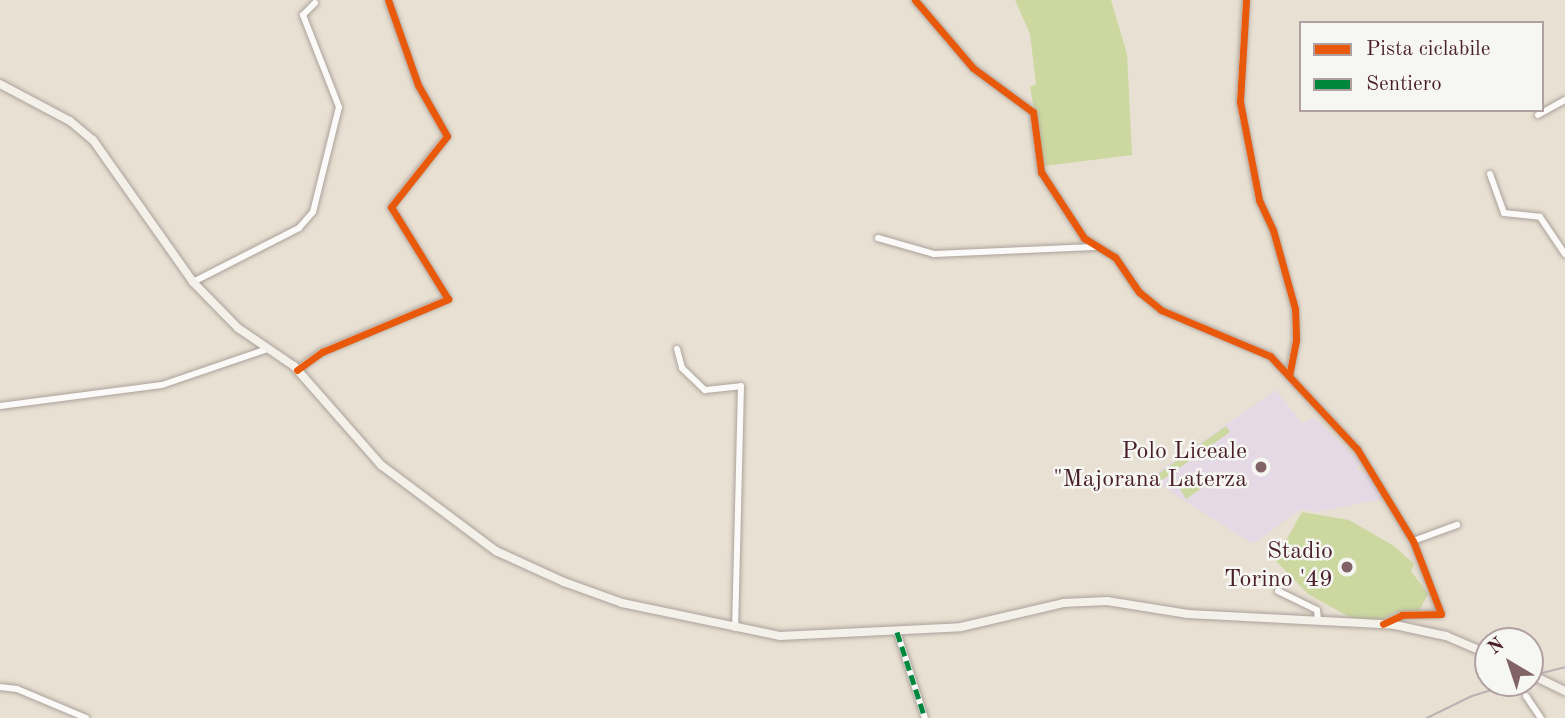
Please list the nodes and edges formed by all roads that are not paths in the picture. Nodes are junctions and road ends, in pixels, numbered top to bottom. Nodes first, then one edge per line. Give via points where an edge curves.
1 (388, 0) edge
2 (915, 0) edge
3 (1246, 0) edge
4 (315, 3) dead end
5 (0, 84) edge
6 (1565, 100) edge
7 (1543, 112) edge
8 (1544, 112) edge
9 (1538, 115) dead end
10 (1490, 174) dead end
11 (878, 238) dead end
12 (1096, 247) junction
13 (1565, 254) edge
14 (192, 282) junction
15 (267, 349) junction
16 (677, 349) dead end
17 (297, 370) junction
18 (1289, 375) junction
19 (0, 406) edge
20 (1457, 524) dead end
21 (1413, 541) junction
22 (1278, 591) dead end
23 (1318, 620) junction
24 (1383, 624) junction
25 (735, 628) junction
26 (897, 632) junction
27 (1474, 649) edge
28 (1544, 681) edge
29 (0, 687) edge
30 (1565, 691) edge
31 (1528, 697) edge
32 (1538, 717) edge
33 (86, 718) edge
34 (925, 718) edge

1 - 17 street via 418,85 447,136 392,211 448,299 322,352
2 - 12 street via 973,68 1029,107 1041,172 1079,233
3 - 18 street via 1240,102 1259,200 1273,230 1295,309 1296,340
4 - 14 street via 303,15 339,107 313,212 299,228
5 - 14 main road via 70,121 93,140
6 - 8 street
7 - 9 street
10 - 13 street via 1504,213 1540,217
11 - 12 street via 934,254
12 - 18 street via 1119,261 1139,292 1161,310 1253,346
14 - 15 main road
15 - 17 main road
15 - 19 street via 162,385
16 - 25 street via 682,368 705,390 741,386
17 - 25 main road via 381,465 496,551 622,603
18 - 21 street via 1357,449
20 - 21 street
21 - 24 street via 1441,614 1402,615
22 - 23 street via 1317,610
23 - 24 main road
23 - 26 main road via 1188,614 1082,600 961,627
24 - 27 main road via 1409,627
25 - 26 main road via 780,636
26 - 34 street
28 - 30 main road, bridge
29 - 33 street via 18,689
31 - 32 street

